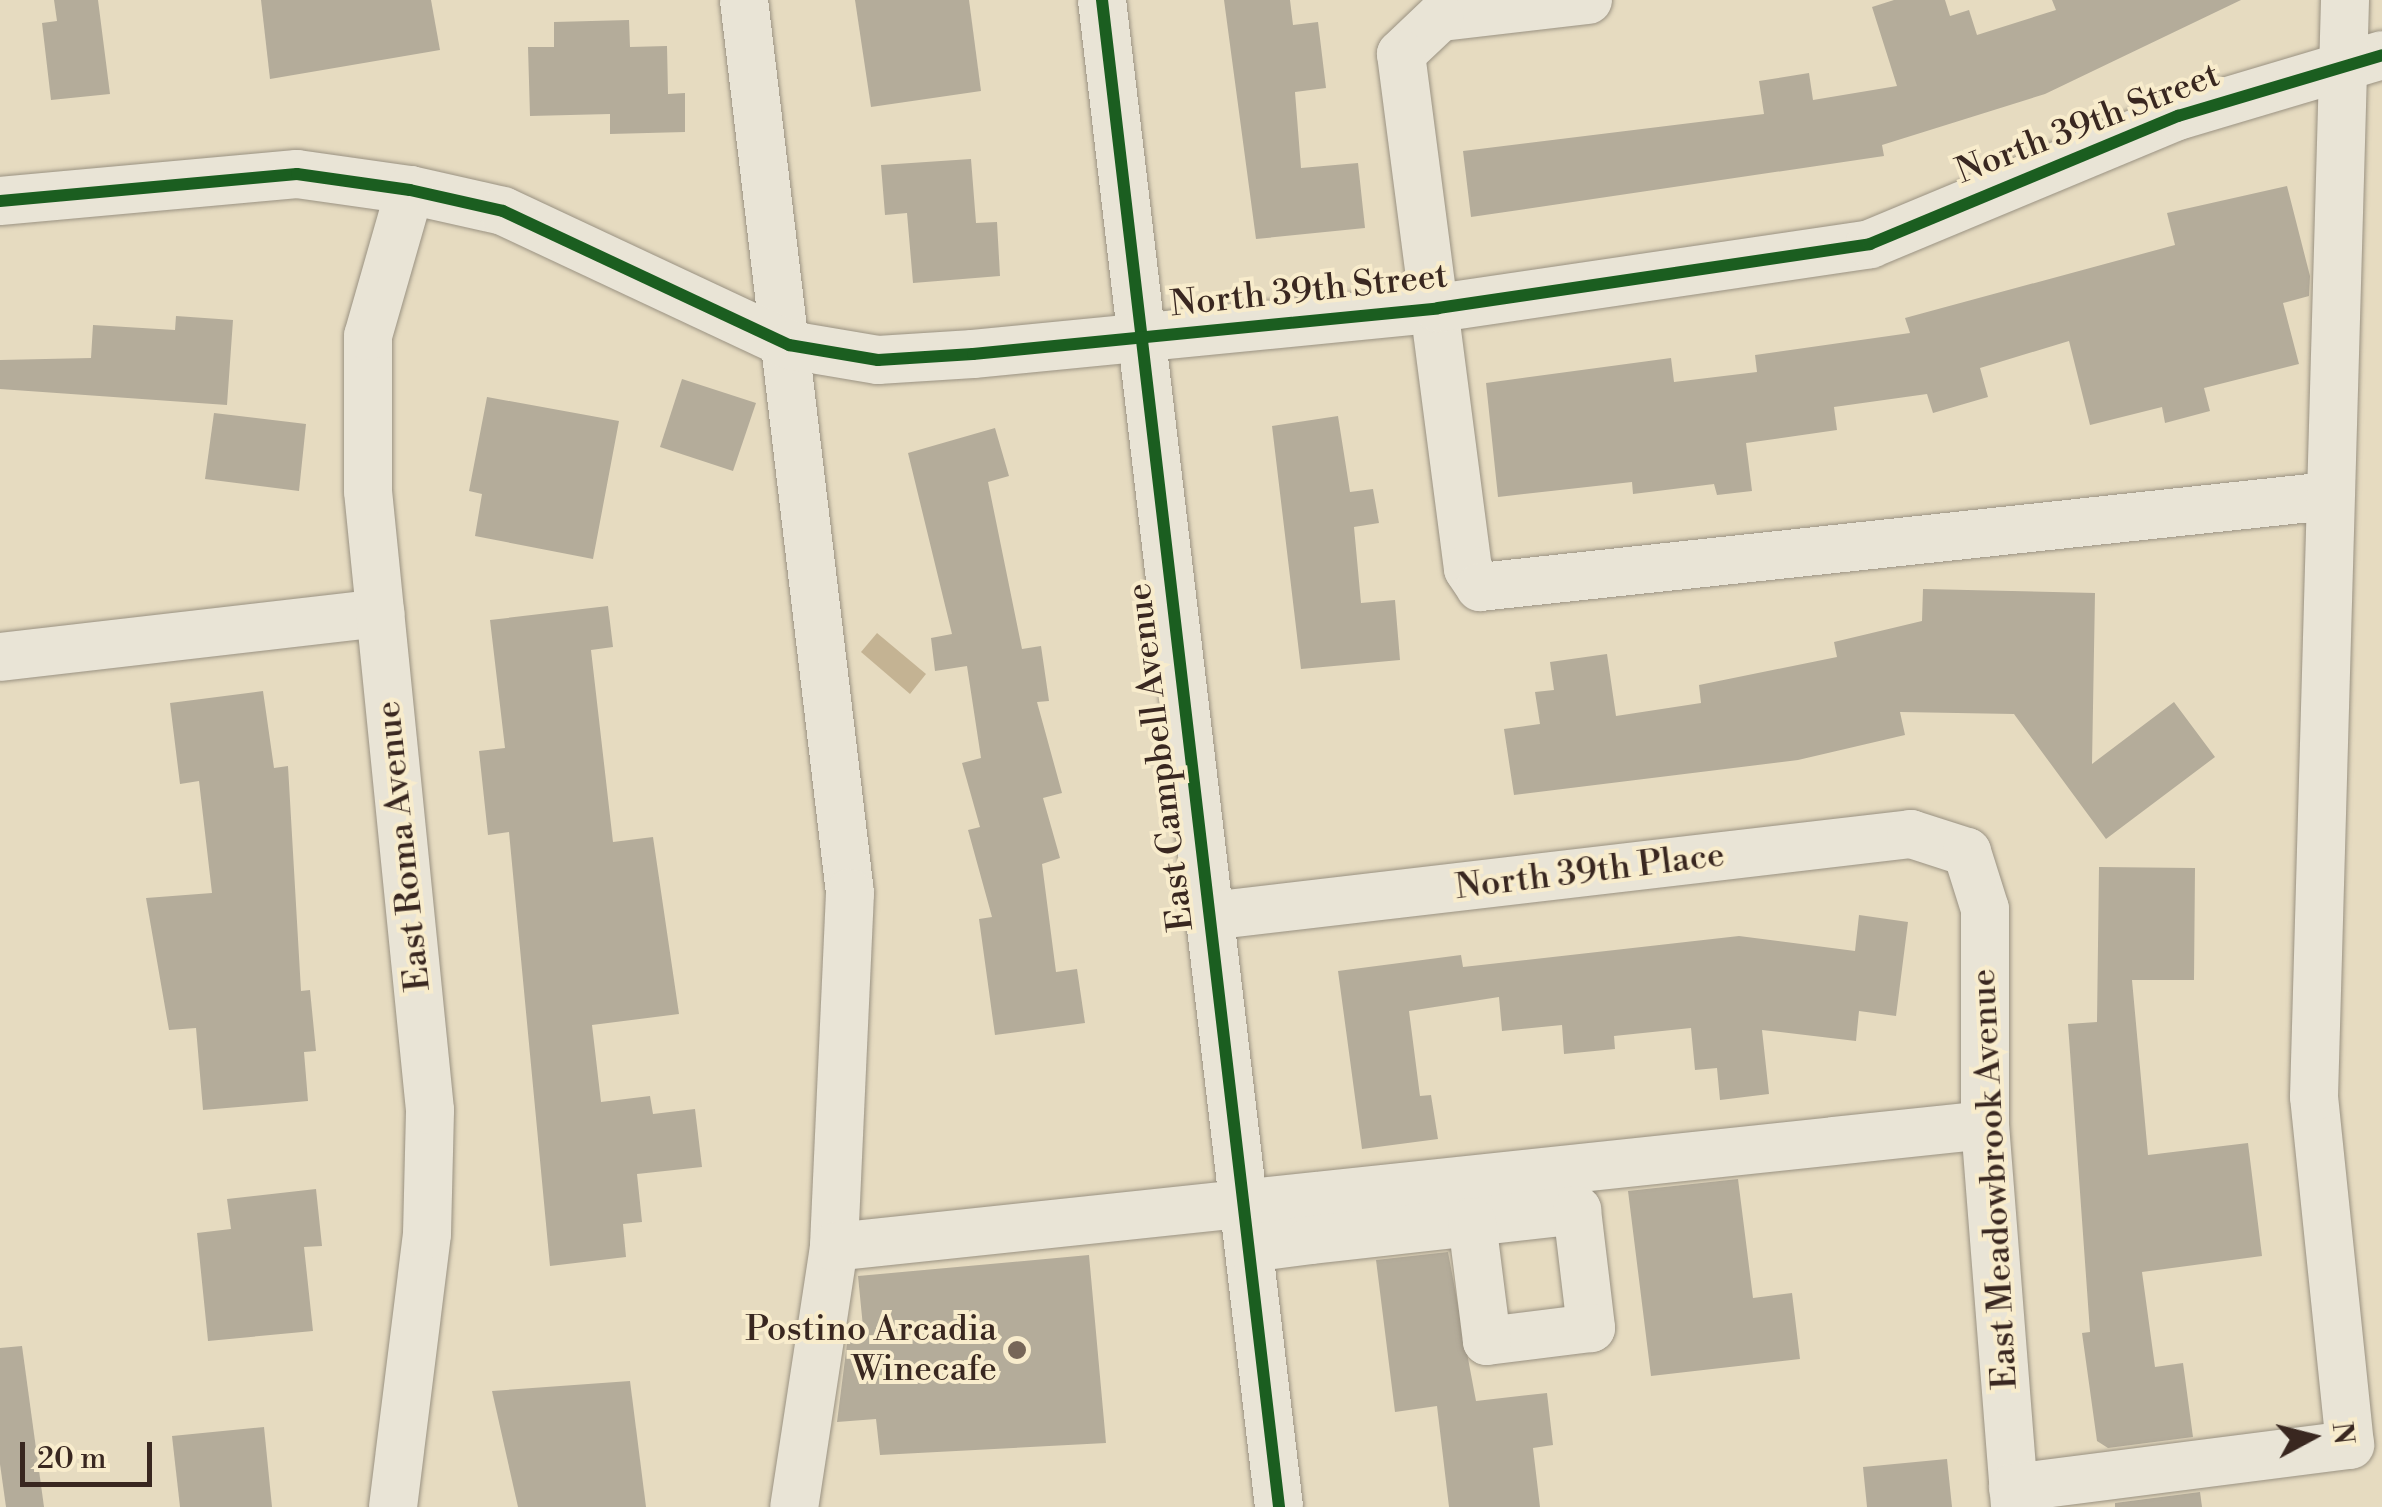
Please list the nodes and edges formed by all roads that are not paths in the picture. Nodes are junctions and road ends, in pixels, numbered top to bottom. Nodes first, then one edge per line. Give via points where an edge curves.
1 (744, 0) edge
2 (1102, 0) edge
3 (1588, 0) edge
4 (2345, 0) edge
5 (2365, 59) edge
6 (410, 190) junction
7 (0, 201) edge
8 (1438, 308) junction
9 (1143, 340) junction
10 (789, 345) junction
11 (2329, 496) junction
12 (380, 613) junction
13 (0, 657) edge
14 (1967, 852) joint
15 (1210, 916) junction
16 (1985, 1125) junction
17 (1472, 1222) dead end
18 (1248, 1226) junction
19 (834, 1247) junction
20 (2014, 1497) edge
21 (393, 1507) edge
22 (794, 1507) edge
23 (1279, 1507) edge

1 - 10 street
2 - 9 street, East Campbell Avenue
3 - 8 street via 1440,18 1402,54
4 - 5 street
5 - 8 street, North 39th Street via 2178,116 1870,244
5 - 11 street
6 - 7 street, North 39th Street via 297,174
6 - 10 street, North 39th Street via 503,211
6 - 12 street, East Roma Avenue via 368,336 368,490
8 - 9 street, North 39th Street
8 - 11 street via 1468,568 1480,587
9 - 10 street, North 39th Street via 878,360
9 - 15 street, East Campbell Avenue
10 - 19 street via 850,894
11 - 20 street via 2314,1098 2350,1444
12 - 13 street
12 - 21 street, East Roma Avenue via 430,1110 427,1234
14 - 15 street, North 39th Place via 1911,834
14 - 16 street, East Meadowbrook Avenue via 1984,909
15 - 18 street, East Campbell Avenue
16 - 18 street
16 - 20 street, East Meadowbrook Avenue
17 - 18 street
18 - 19 street
18 - 23 street, East Campbell Avenue
19 - 22 street

